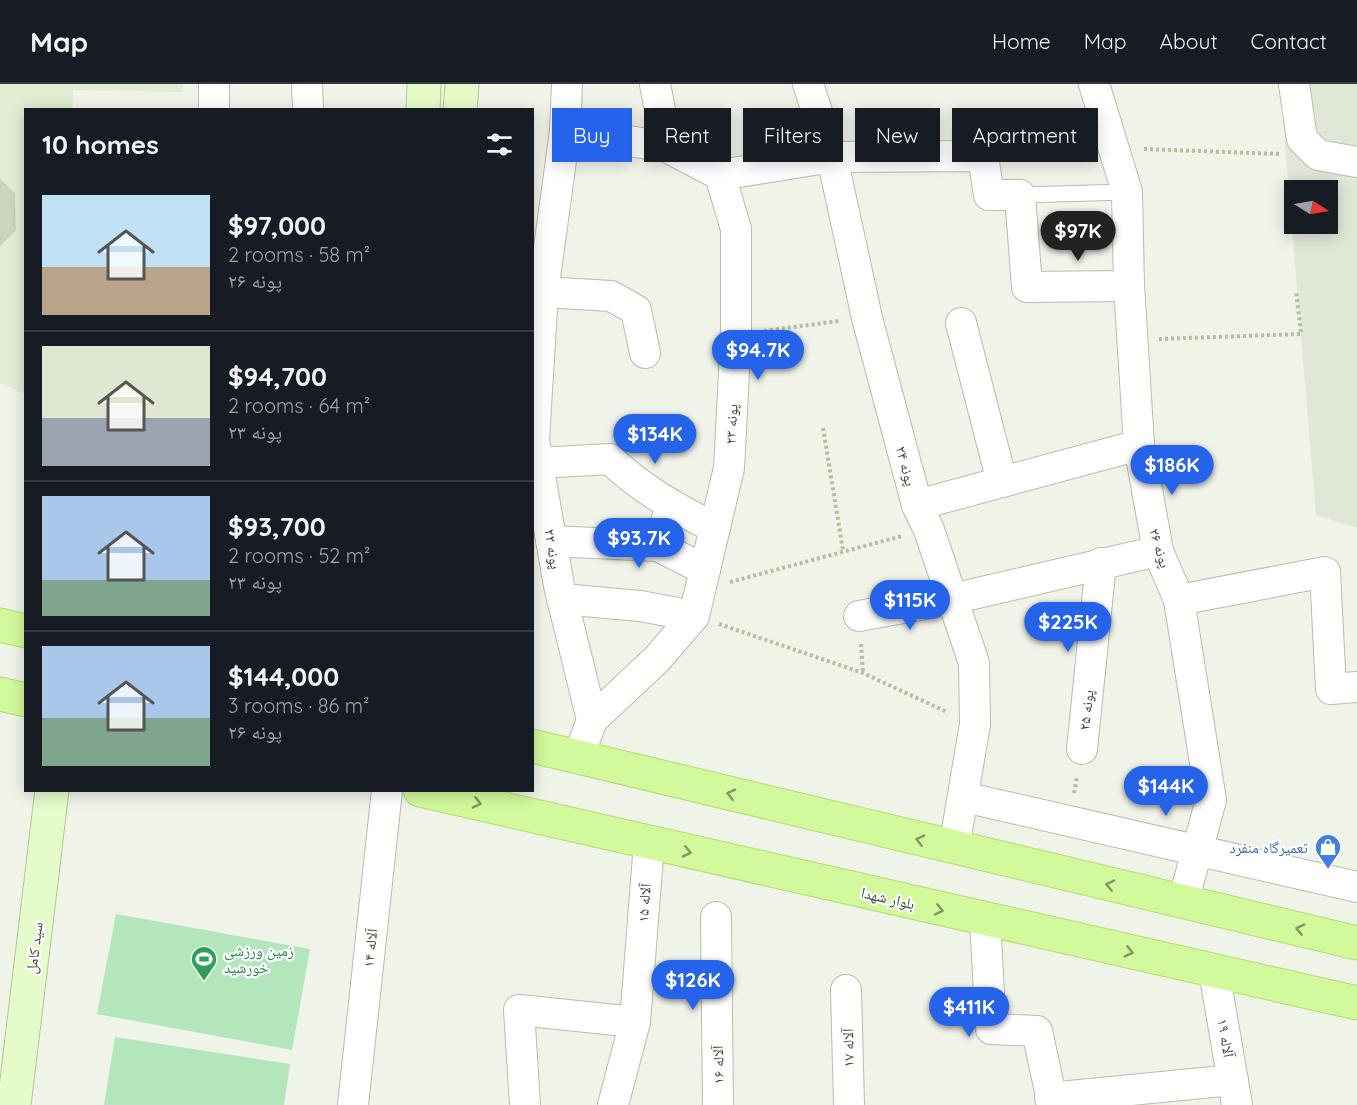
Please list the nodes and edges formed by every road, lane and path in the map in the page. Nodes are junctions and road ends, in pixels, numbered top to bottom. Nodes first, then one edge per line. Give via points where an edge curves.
1 (214, 84) edge
2 (307, 84) edge
3 (424, 84) edge
4 (462, 84) edge
5 (567, 84) edge
6 (655, 84) edge
7 (808, 84) edge
8 (1094, 84) edge
9 (1294, 84) edge
10 (214, 108) edge
11 (308, 108) edge
12 (423, 108) edge
13 (460, 108) edge
14 (566, 108) edge
15 (660, 108) edge
16 (816, 108) edge
17 (1113, 148) junction
18 (1318, 155) junction
19 (843, 157) edge
20 (562, 162) edge
21 (695, 162) edge
22 (801, 162) edge
23 (833, 162) edge
24 (1357, 162) edge
25 (720, 175) junction
26 (1127, 192) junction
27 (1020, 195) junction
28 (1129, 286) junction
29 (1296, 291) dead end
30 (543, 292) junction
31 (867, 318) junction
32 (962, 323) dead end
33 (736, 334) junction
34 (1133, 340) junction
35 (645, 353) dead end
36 (536, 356) edge
37 (823, 428) dead end
38 (1138, 445) junction
39 (538, 463) junction
40 (1002, 482) junction
41 (671, 506) junction
42 (923, 518) junction
43 (715, 528) junction
44 (551, 541) junction
45 (658, 546) junction
46 (843, 550) junction
47 (1158, 551) junction
48 (1101, 563) junction
49 (700, 592) junction
50 (562, 598) junction
51 (952, 599) junction
52 (1179, 600) junction
53 (859, 616) dead end
54 (0, 626) edge
55 (24, 631) edge
56 (1357, 687) edge
57 (0, 694) edge
58 (24, 700) edge
59 (592, 720) junction
60 (975, 724) junction
61 (534, 747) edge
62 (1082, 749) joint
63 (578, 758) junction
64 (52, 792) edge
65 (387, 792) edge
66 (429, 792) edge
67 (964, 797) junction
68 (1069, 820) junction
69 (649, 843) junction
70 (954, 848) junction
71 (1198, 849) junction
72 (1357, 887) edge
73 (1183, 902) junction
74 (716, 917) dead end
75 (985, 920) junction
76 (1357, 943) edge
77 (1214, 971) junction
78 (846, 990) dead end
79 (1357, 1003) edge
80 (635, 1022) junction
81 (11, 1087) edge
82 (1235, 1093) edge
83 (1051, 1101) edge
84 (353, 1105) edge
85 (525, 1105) edge
86 (613, 1105) edge
87 (718, 1105) edge
88 (849, 1105) edge

1 - 10 street
2 - 11 street
3 - 12 street
4 - 13 street
5 - 14 street, پونه ۲۲
6 - 15 street
7 - 16 street, پونه ۲۴
8 - 17 street, پونه ۲۶
9 - 18 street via 1302,139
17 - 18 path
17 - 26 street, پونه ۲۶
18 - 24 street
19 - 27 street via 983,156 989,195
20 - 30 street, پونه ۲۲
21 - 25 street
22 - 25 street
23 - 31 street, پونه ۲۴
25 - 33 street, پونه ۲۳ via 736,229
26 - 27 lane
26 - 28 street, پونه ۲۶
27 - 28 street via 1027,287
28 - 34 street, پونه ۲۶
29 - 34 path via 1302,334
30 - 35 street via 610,296 636,310
30 - 36 street, پونه ۲۲
31 - 33 path
31 - 42 street, پونه ۲۴
32 - 40 street
33 - 43 street, پونه ۲۳ via 729,468
34 - 38 street, پونه ۲۶
36 - 39 street, پونه ۲۲ via 534,440
37 - 46 path
38 - 40 street
38 - 47 street, پونه ۲۶
39 - 41 street via 610,459
39 - 44 street, پونه ۲۲
40 - 42 street
41 - 43 street
41 - 45 street
42 - 46 path
42 - 51 street, پونه ۲۴
43 - 49 street, پونه ۲۳
44 - 45 street
44 - 50 street, پونه ۲۲
45 - 49 street
46 - 49 path
47 - 48 street
47 - 52 street, پونه ۲۶
48 - 51 street
48 - 62 street, پونه ۲۵
49 - 50 street via 640,606
49 - 59 street, پونه ۲۳ via 657,659
49 - 60 path
50 - 59 street, پونه ۲۲
51 - 53 street
51 - 60 street, پونه ۲۴ via 974,663
52 - 56 street via 1325,572 1331,689
52 - 71 street, پونه ۲۶ via 1211,800
54 - 55 main road
57 - 58 main road
59 - 63 street
60 - 67 street, پونه ۲۴
61 - 63 main road
62 - 68 path
70 -> 63 main road
64 - 81 street, سید کامل
65 - 84 street, آلاله ۱۴
66 -> 69 main road, بلوار شهدا
67 - 68 street
67 - 70 street, پونه ۲۴
68 - 71 street
69 -> 75 main road, بلوار شهدا
69 - 80 street, آلاله ۱۵
73 -> 70 main road
71 - 72 street
71 - 73 street, پونه ۲۶
76 -> 73 main road
74 - 87 street, آلاله ۱۶
75 -> 77 main road, بلوار شهدا
75 - 83 street via 991,1029 1037,1031
77 - 79 main road, بلوار شهدا
77 - 82 street, آلاله ۱۹
78 - 88 street, آلاله ۱۷
80 - 85 street via 519,1010
80 - 86 street, آلاله ۱۵
82 - 83 street

